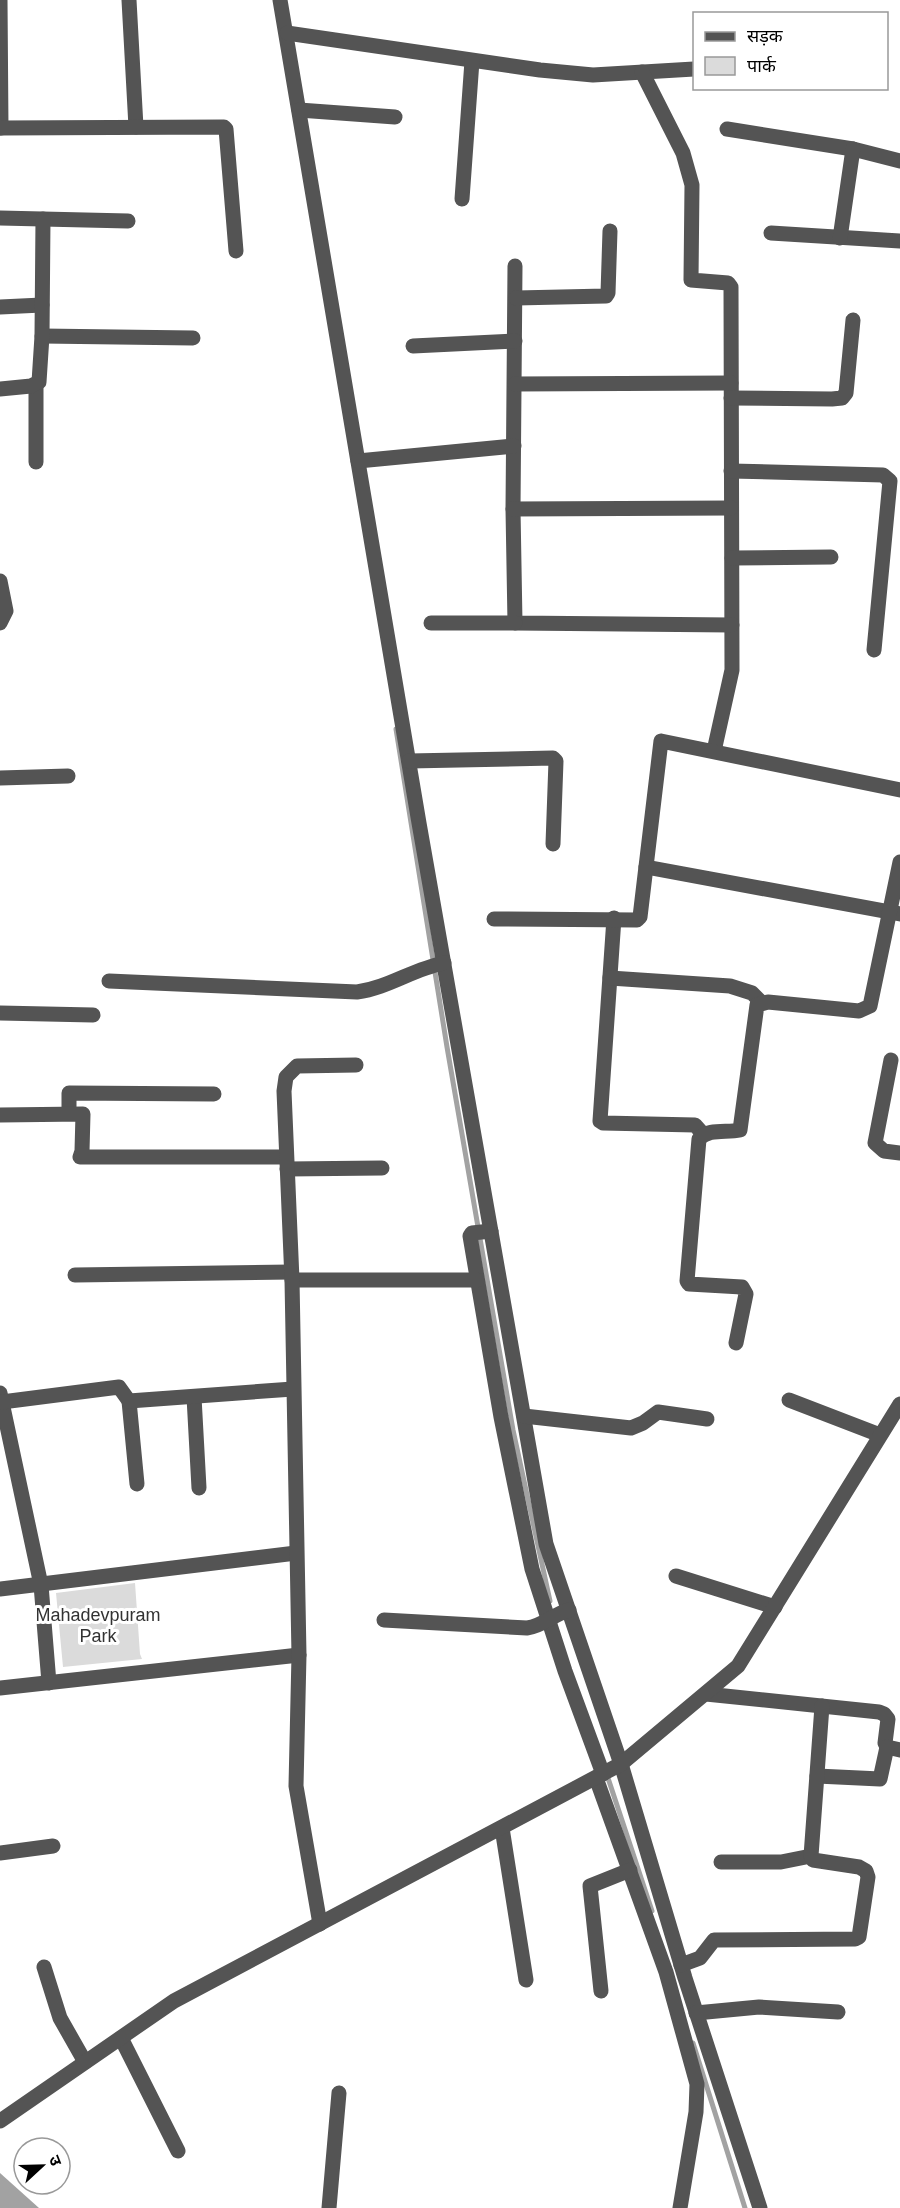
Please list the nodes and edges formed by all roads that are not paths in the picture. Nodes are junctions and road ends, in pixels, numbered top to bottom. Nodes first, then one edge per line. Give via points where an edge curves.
1 (0, 0) edge
2 (129, 0) edge
3 (280, 0) edge
4 (286, 33) junction
5 (472, 61) junction
6 (693, 69) edge
7 (642, 72) junction
8 (299, 110) junction
9 (394, 117) dead end
10 (136, 127) junction
11 (1, 128) edge
12 (727, 129) dead end
13 (853, 148) junction
14 (900, 161) edge
15 (462, 199) dead end
16 (0, 219) edge
17 (43, 219) junction
18 (128, 221) dead end
19 (610, 231) dead end
20 (771, 233) dead end
21 (840, 238) junction
22 (900, 241) edge
23 (236, 251) dead end
24 (516, 266) dead end
25 (516, 298) junction
26 (42, 305) junction
27 (0, 307) edge
28 (853, 321) dead end
29 (42, 336) junction
30 (193, 338) dead end
31 (515, 341) junction
32 (413, 346) dead end
33 (36, 384) junction
34 (515, 384) junction
35 (0, 389) edge
36 (731, 391) junction
37 (514, 446) junction
38 (358, 461) junction
39 (36, 462) dead end
40 (731, 471) junction
41 (731, 508) junction
42 (513, 509) junction
43 (831, 557) dead end
44 (732, 558) junction
45 (0, 581) edge
46 (0, 623) edge
47 (431, 623) dead end
48 (515, 623) junction
49 (732, 625) junction
50 (874, 650) dead end
51 (714, 751) junction
52 (409, 762) junction
53 (68, 776) dead end
54 (0, 778) edge
55 (900, 790) edge
56 (553, 844) dead end
57 (900, 862) edge
58 (646, 867) junction
59 (895, 913) edge
60 (614, 918) junction
61 (494, 919) dead end
62 (437, 964) junction
63 (610, 978) junction
64 (109, 981) dead end
65 (762, 1002) junction
66 (0, 1013) edge
67 (93, 1015) dead end
68 (891, 1060) dead end
69 (356, 1065) dead end
70 (214, 1094) dead end
71 (69, 1113) junction
72 (0, 1115) edge
73 (703, 1134) junction
74 (900, 1153) edge
75 (287, 1163) junction
76 (382, 1168) dead end
77 (483, 1232) junction
78 (75, 1275) dead end
79 (292, 1276) junction
80 (477, 1280) junction
81 (736, 1343) dead end
82 (293, 1389) junction
83 (194, 1396) junction
84 (1, 1397) edge
85 (789, 1400) dead end
86 (129, 1401) junction
87 (900, 1404) edge
88 (524, 1416) junction
89 (707, 1419) dead end
90 (880, 1435) junction
91 (137, 1484) dead end
92 (199, 1488) dead end
93 (296, 1553) junction
94 (676, 1576) dead end
95 (41, 1584) junction
96 (0, 1589) edge
97 (775, 1607) junction
98 (558, 1614) junction
99 (384, 1620) dead end
100 (299, 1655) junction
101 (49, 1683) junction
102 (0, 1688) edge
103 (706, 1694) junction
104 (822, 1706) junction
105 (894, 1749) edge
106 (608, 1772) junction
107 (816, 1776) junction
108 (502, 1828) junction
109 (52, 1846) dead end
110 (0, 1853) edge
111 (811, 1856) junction
112 (721, 1862) dead end
113 (630, 1870) junction
114 (320, 1924) junction
115 (681, 1965) junction
116 (44, 1967) dead end
117 (526, 1980) dead end
118 (601, 1991) dead end
119 (838, 2012) dead end
120 (696, 2013) junction
121 (121, 2038) junction
122 (84, 2062) junction
123 (339, 2092) dead end
124 (0, 2121) edge
125 (178, 2151) dead end
126 (329, 2208) edge
127 (680, 2208) edge
128 (760, 2208) edge

1 - 11 street
2 - 10 street
3 - 4 street
4 - 5 street
4 - 8 street
5 - 7 street via 593,75
5 - 15 street
6 - 7 street
7 - 36 street via 683,153 692,185 691,280 728,283 731,287
8 - 9 street
8 - 38 street
10 - 11 street
10 - 23 street via 225,128
12 - 13 street
13 - 14 street
13 - 21 street
16 - 17 street
17 - 18 street
17 - 26 street
19 - 25 street via 606,296
20 - 21 street
21 - 22 street
24 - 25 street
25 - 31 street
26 - 27 street
26 - 29 street
28 - 36 street via 846,393 842,398
29 - 30 street
29 - 33 street
31 - 32 street
31 - 34 street
33 - 35 street
33 - 39 street
34 - 36 street
34 - 37 street
36 - 40 street
37 - 38 street
37 - 42 street
38 - 52 street
40 - 41 street
40 - 50 street via 887,477 890,481
41 - 42 street
41 - 44 street
42 - 48 street
43 - 44 street
44 - 49 street
45 - 46 street via 6,611
47 - 48 street
48 - 49 street
49 - 51 street via 732,670
51 - 55 street
51 - 58 street via 661,741
52 - 56 street via 553,758
52 - 62 street
53 - 54 street
57 - 59 street
58 - 59 street
58 - 60 street via 640,917
59 - 65 street via 870,1006 859,1011
60 - 61 street
60 - 63 street
62 - 64 street via 357,992
62 - 77 street
63 - 65 street via 730,986 752,993
63 - 73 street via 600,1121 695,1125
65 - 73 street via 757,1005 740,1130
66 - 67 street
68 - 74 street via 875,1143 884,1151
69 - 75 street via 297,1066 286,1077
70 - 71 street via 69,1093
71 - 72 street
71 - 75 street via 83,1114 80,1157
73 - 81 street via 699,1139 687,1281 745,1290
75 - 76 street
75 - 79 street
77 - 80 street via 470,1236
77 - 88 street
78 - 79 street
79 - 80 street
79 - 82 street
80 - 98 street via 532,1569
82 - 83 street
82 - 93 street
83 - 86 street
83 - 92 street
84 - 86 street via 119,1387
84 - 95 street
85 - 90 street
86 - 91 street
87 - 90 street
88 - 89 street via 631,1428 658,1412
88 - 98 street
90 - 97 street
93 - 95 street
93 - 100 street
94 - 97 street
95 - 96 street
95 - 101 street
97 - 103 street via 738,1666
98 - 99 street via 527,1628
98 - 106 street
98 - 106 street
100 - 101 street
100 - 114 street via 296,1786
101 - 102 street
103 - 104 street
103 - 106 street
104 - 105 street via 884,1714 888,1719 885,1743
104 - 107 street
105 - 107 street via 880,1779
106 - 108 street
106 - 113 street
106 - 115 street
107 - 111 street
108 - 114 street
108 - 117 street
109 - 110 street
111 - 112 street via 781,1862
111 - 115 street via 813,1860 866,1871 859,1937 714,1940 700,1958
113 - 118 street via 591,1886
113 - 127 street via 666,1972 697,2084
114 - 121 street via 174,2001
115 - 120 street
116 - 122 street via 60,2018
119 - 120 street via 759,2007
120 - 128 street
121 - 122 street
121 - 125 street
122 - 124 street
123 - 126 street

